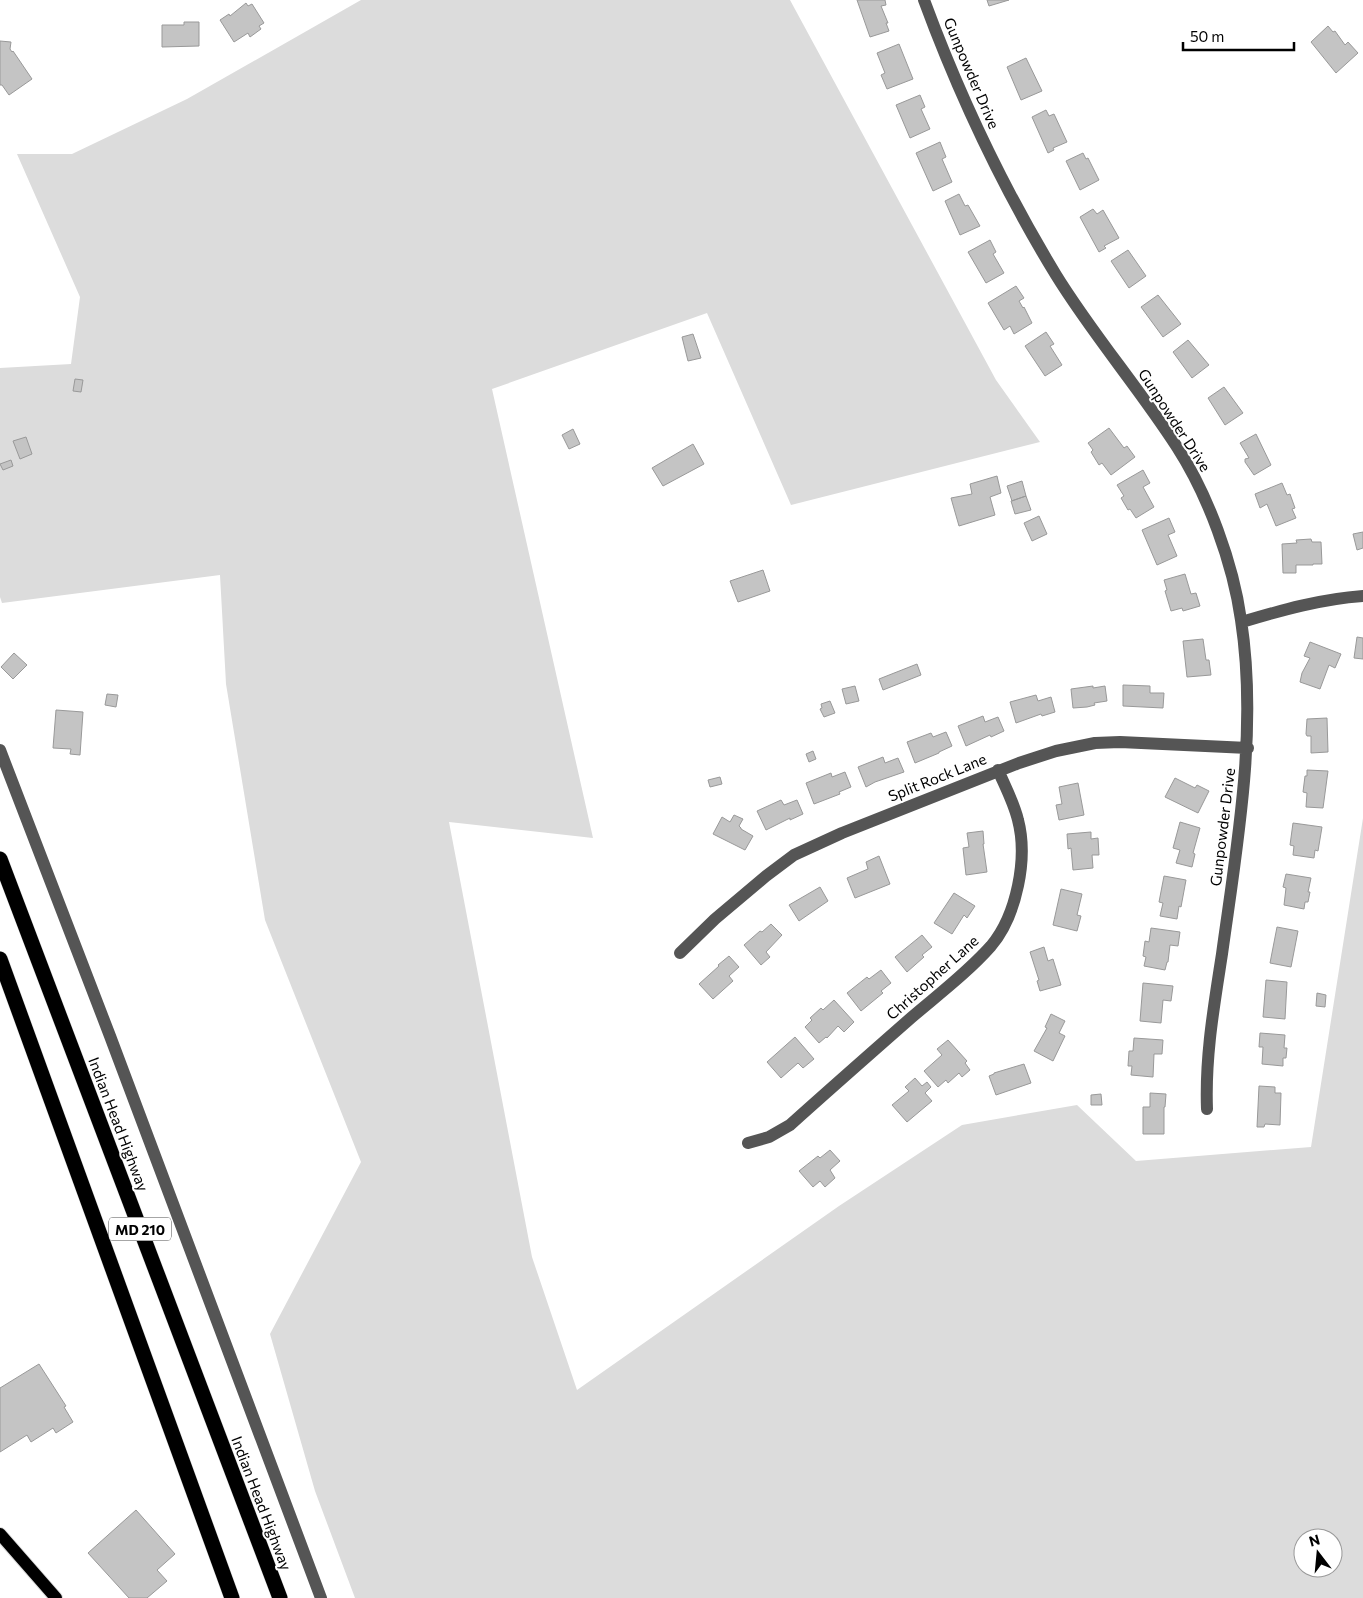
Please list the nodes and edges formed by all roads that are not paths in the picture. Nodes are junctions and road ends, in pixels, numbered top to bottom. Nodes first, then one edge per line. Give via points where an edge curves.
1 (924, 0) edge
2 (1363, 596) edge
3 (1242, 622) junction
4 (1248, 748) junction
5 (0, 750) edge
6 (998, 770) junction
7 (0, 860) edge
8 (680, 953) dead end
9 (0, 960) edge
10 (1207, 1109) dead end
11 (748, 1143) dead end
12 (0, 1534) edge
13 (56, 1598) edge
14 (232, 1598) edge
15 (280, 1598) edge
16 (321, 1598) edge

1 - 3 street, Gunpowder Drive via 964,100 1039,245 1094,331 1163,426 1194,477 1222,547
2 - 3 street via 1292,607
3 - 4 street, Gunpowder Drive
4 - 6 street, Split Rock Lane via 1095,743 1056,751
4 - 10 street, Gunpowder Drive via 1208,1044
5 - 16 street
6 - 8 street, Split Rock Lane via 794,855 715,919
6 - 11 street, Christopher Lane via 1018,819 1022,847 1020,875 1013,901 1004,925 991,945 958,978 790,1125 769,1137
7 - 15 highway, Indian Head Highway / MD 210
9 - 14 highway, MD 210
12 - 13 main road

